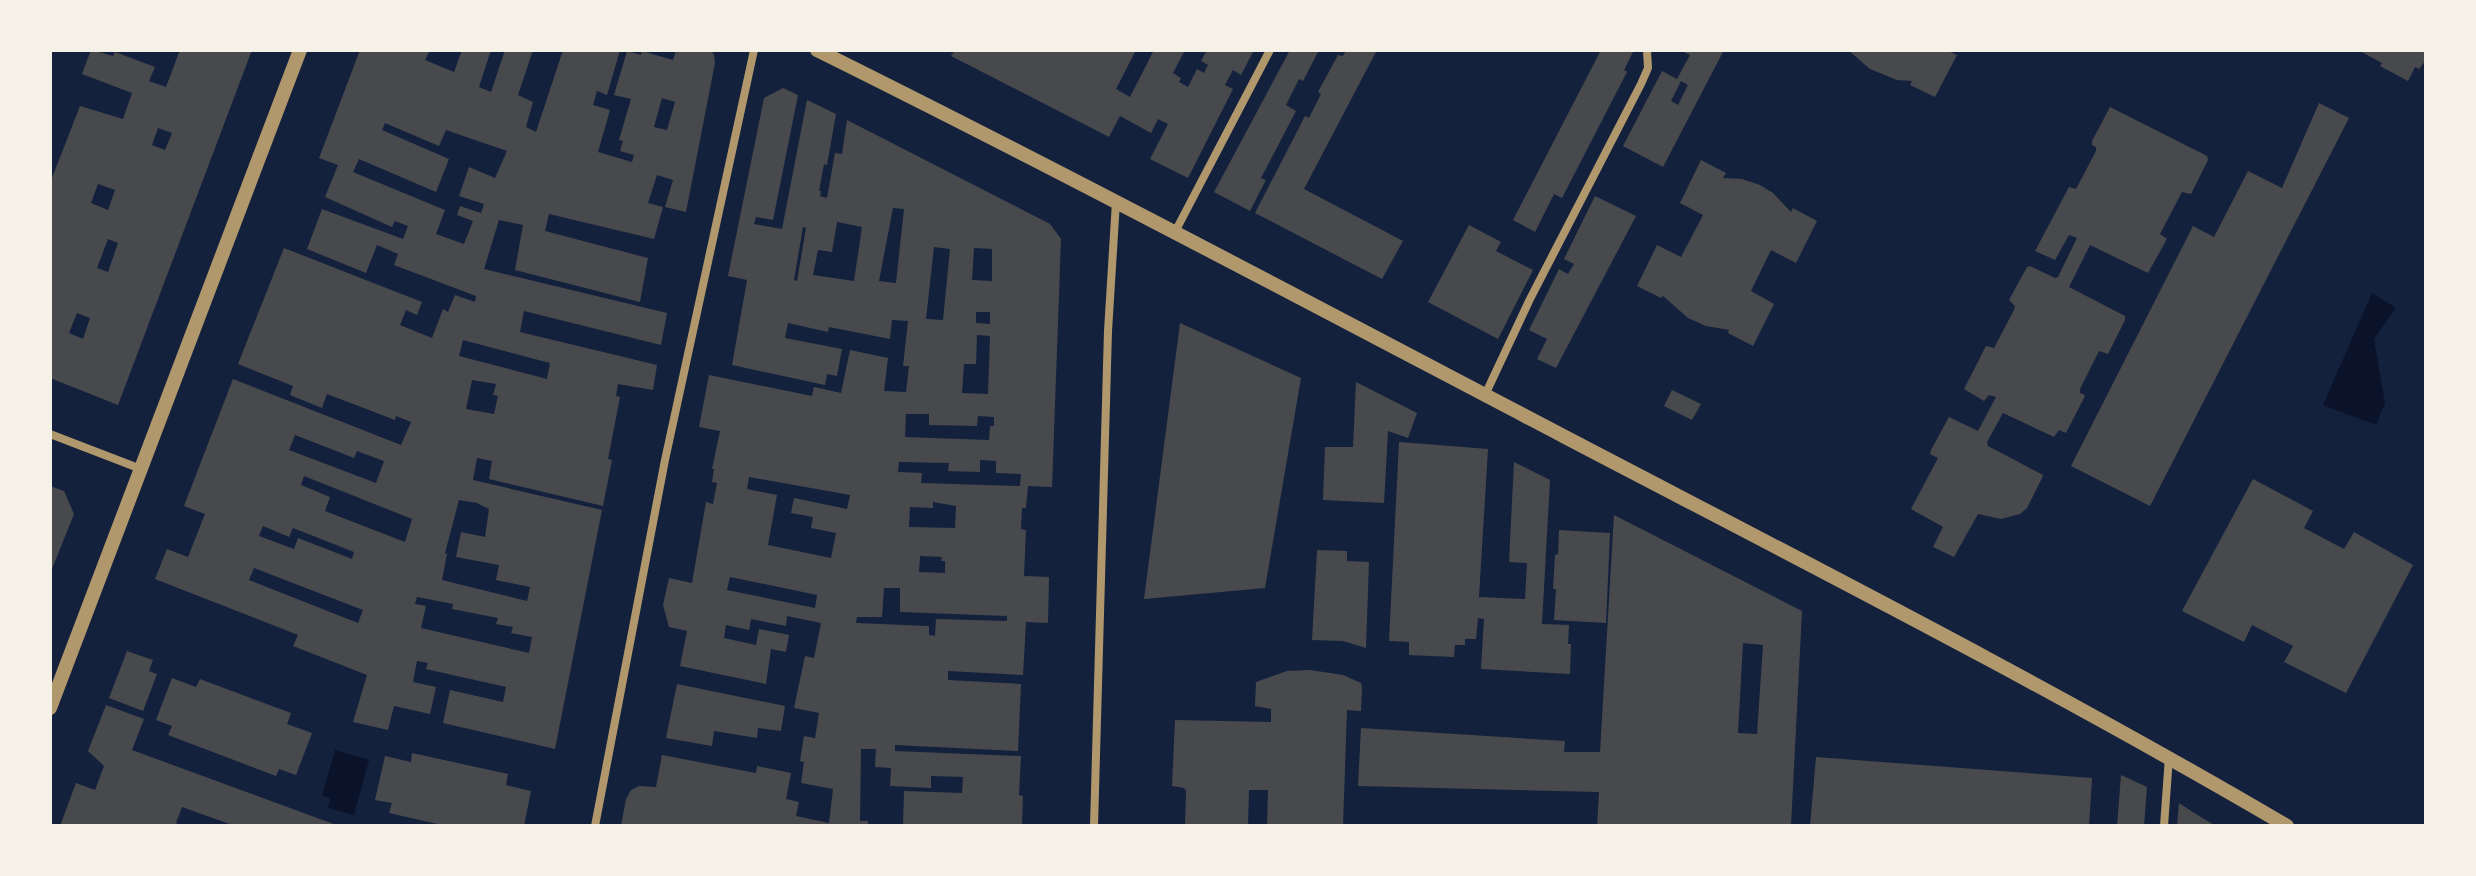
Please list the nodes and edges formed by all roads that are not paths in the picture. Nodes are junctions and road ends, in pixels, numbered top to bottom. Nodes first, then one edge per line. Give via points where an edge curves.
1 (300, 50) edge
2 (754, 50) edge
3 (817, 50) edge
4 (1270, 50) edge
5 (1647, 50) edge
6 (1116, 202) junction
7 (1175, 232) junction
8 (1485, 395) junction
9 (50, 434) edge
10 (142, 469) junction
11 (50, 708) edge
12 (2169, 757) junction
13 (595, 826) edge
14 (1094, 826) edge
15 (2164, 826) edge
16 (2287, 826) edge

1 - 10 street
2 - 13 street via 665,460
3 - 6 street
4 - 7 street
5 - 8 street via 1648,68 1641,84
6 - 7 street
6 - 14 street
7 - 8 street
8 - 12 street
9 - 10 street
10 - 11 street
12 - 15 street
12 - 16 street

